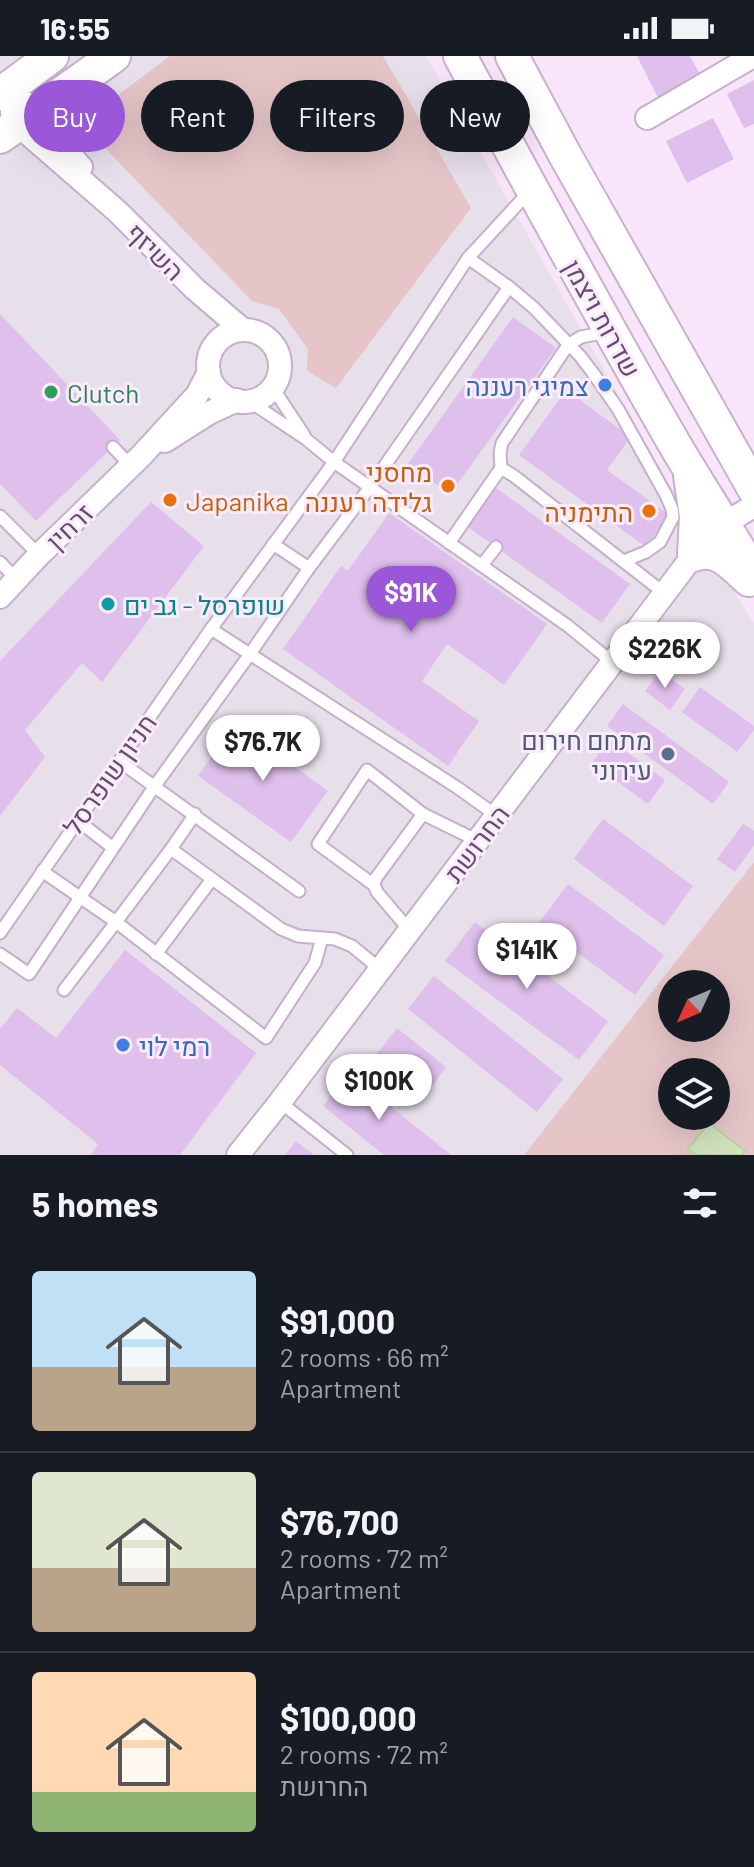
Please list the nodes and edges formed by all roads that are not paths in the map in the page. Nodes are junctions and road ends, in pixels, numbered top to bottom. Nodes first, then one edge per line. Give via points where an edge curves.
1 (43, 56) edge
2 (52, 56) edge
3 (114, 56) edge
4 (460, 56) edge
5 (512, 56) edge
6 (753, 56) edge
7 (3, 79) edge
8 (647, 118) dead end
9 (18, 125) edge
10 (531, 189) junction
11 (468, 258) junction
12 (509, 287) junction
13 (195, 289) junction
14 (243, 330) junction
15 (611, 332) junction
16 (217, 343) junction
17 (568, 345) junction
18 (209, 372) junction
19 (273, 388) junction
20 (243, 401) junction
21 (306, 439) junction
22 (113, 447) dead end
23 (678, 448) junction
24 (136, 461) junction
25 (334, 462) junction
26 (501, 468) junction
27 (370, 487) junction
28 (754, 489) edge
29 (754, 506) edge
30 (0, 516) edge
31 (725, 523) junction
32 (449, 543) junction
33 (273, 544) junction
34 (496, 547) dead end
35 (39, 555) junction
36 (694, 555) junction
37 (624, 561) junction
38 (0, 562) edge
39 (482, 565) junction
40 (309, 568) junction
41 (754, 575) edge
42 (17, 580) junction
43 (754, 585) edge
44 (664, 593) junction
45 (0, 597) edge
46 (211, 629) junction
47 (250, 654) junction
48 (612, 662) junction
49 (119, 761) junction
50 (154, 787) junction
51 (195, 814) junction
52 (423, 814) junction
53 (497, 816) junction
54 (77, 820) junction
55 (478, 841) junction
56 (113, 848) junction
57 (171, 849) junction
58 (42, 871) junction
59 (212, 879) junction
60 (374, 885) junction
61 (299, 891) dead end
62 (81, 896) junction
63 (116, 922) junction
64 (410, 931) junction
65 (0, 933) edge
66 (322, 938) junction
67 (0, 954) edge
68 (156, 954) junction
69 (381, 970) junction
70 (64, 990) dead end
71 (280, 1102) junction
72 (238, 1155) edge
73 (347, 1155) edge

1 - 7 main road via 8,63
2 - 7 main road
3 - 9 main road
4 - 10 main road, שדרות ויצמן
5 - 28 main road, שדרות ויצמן
6 - 8 street
7 - 9 street, השיזף
9 - 13 street, השיזף via 118,212
10 - 11 lane, חניון שופרסל
10 - 15 main road, שדרות ויצמן
11 - 12 lane
11 - 25 lane, חניון שופרסל
12 - 17 lane
12 - 27 lane
13 - 14 street, השיזף
13 - 16 street, השיזף
14 - 16 street
14 - 19 street via 265,336 273,345 280,366
15 - 17 lane
15 - 23 main road, שדרות ויצמן
16 - 18 street
17 - 26 lane via 502,443
17 - 37 lane via 618,409 672,509 660,542
18 - 20 street via 221,392
18 - 24 street, זרחין via 197,395
19 - 20 street
19 - 21 lane
20 - 21 lane
20 - 24 street, זרחין via 209,413
21 - 25 lane
22 - 24 lane
23 - 31 main road, שדרות ויצמן
23 - 36 main road via 691,477
24 - 35 street, זרחין
25 - 27 lane
25 - 33 lane, חניון שופרסל
26 - 32 lane
26 - 37 lane
27 - 32 lane
27 - 40 lane
29 - 31 street, החרושת
30 - 35 lane
31 - 36 street, החרושת
31 - 41 main road, שדרות ויצמן
32 - 39 lane
33 - 40 lane
33 - 46 lane, חניון שופרסל
34 - 39 lane
35 - 42 street, זרחין
36 - 43 main road via 718,555
36 - 44 street, החרושת
37 - 44 lane
38 - 42 lane
39 - 48 lane
40 - 47 lane
42 - 45 street, זרחין
44 - 48 street, החרושת
46 - 47 lane
46 - 49 lane, חניון שופרסל
47 - 50 lane
47 - 53 lane
48 - 53 street, החרושת
49 - 50 lane
49 - 54 lane, חניון שופרסל
50 - 51 lane
50 - 56 lane
51 - 57 lane
51 - 61 lane
52 - 55 lane
52 - 60 lane
52 - 60 lane via 367,770 318,844
53 - 55 street, החרושת
54 - 56 lane
54 - 58 lane, חניון שופרסל
55 - 64 street, החרושת
56 - 62 lane
57 - 59 lane
57 - 63 lane
58 - 62 lane
58 - 65 lane, חניון שופרסל
59 - 66 lane via 281,929
59 - 68 lane
60 - 64 lane
62 - 63 lane
62 - 67 lane via 29,974
63 - 68 lane
63 - 70 lane
64 - 69 street, החרושת
66 - 68 lane via 315,963 266,1038
66 - 69 lane via 352,946
69 - 71 street, החרושת
71 - 72 street, החרושת
71 - 73 lane

